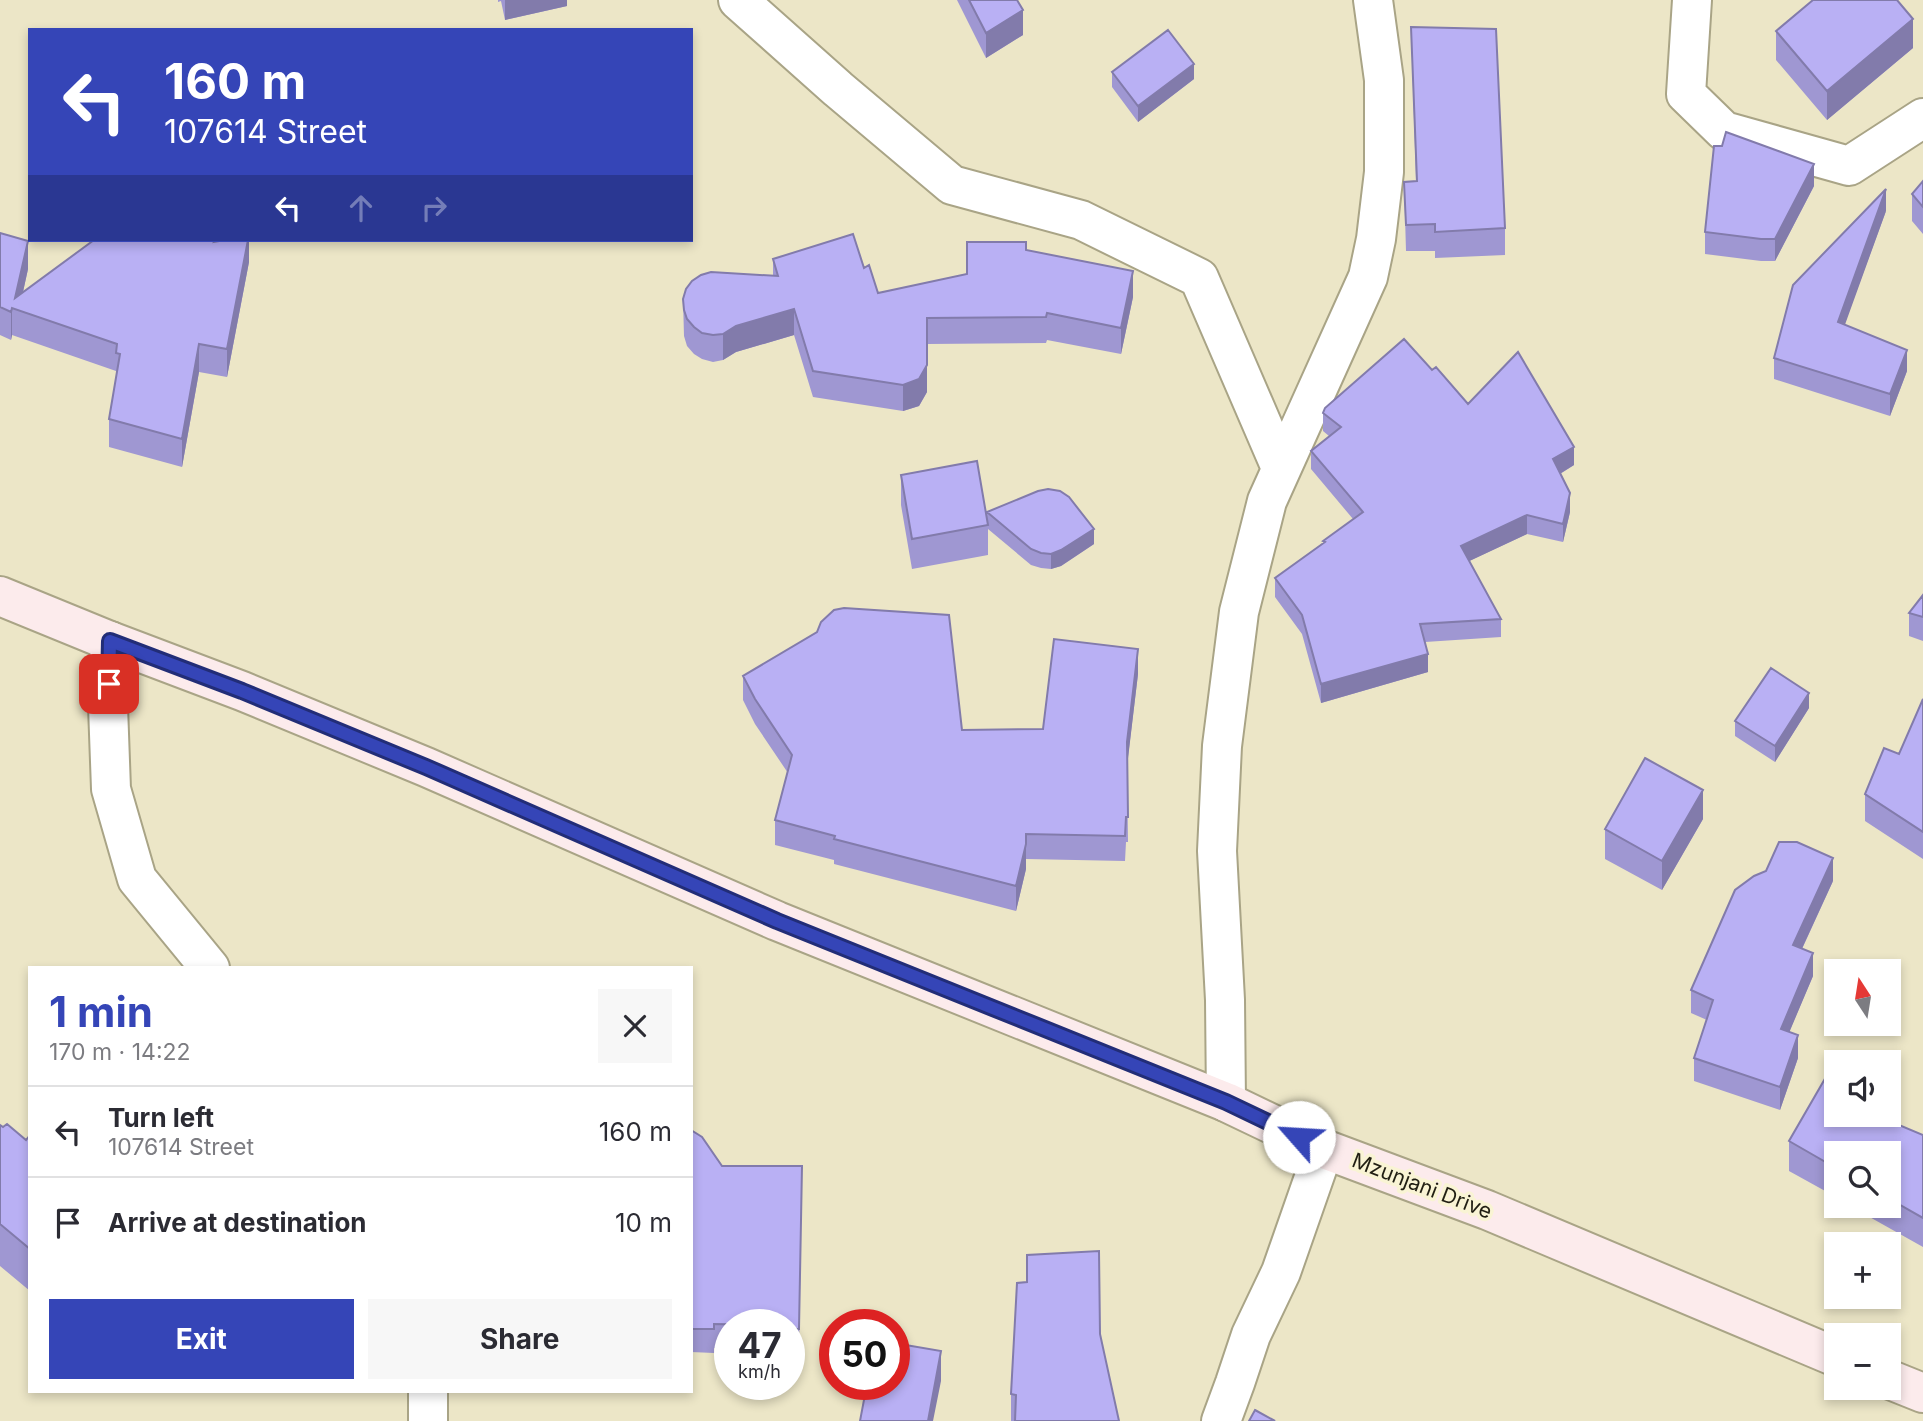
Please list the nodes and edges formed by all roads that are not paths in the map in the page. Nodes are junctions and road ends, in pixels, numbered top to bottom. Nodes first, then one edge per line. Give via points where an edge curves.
1 (738, 0) edge
2 (1373, 0) edge
3 (1692, 0) edge
4 (1923, 118) edge
5 (1281, 468) junction
6 (0, 596) edge
7 (110, 641) junction
8 (208, 966) edge
9 (1226, 1102) junction
10 (1324, 1149) junction
11 (1824, 1352) edge
12 (1901, 1384) edge
13 (428, 1393) edge
14 (1923, 1393) edge
15 (428, 1421) edge
16 (1221, 1421) edge

1 - 5 street via 952,185 1081,220 1199,278
2 - 5 street via 1384,80 1384,172 1376,239 1368,277
3 - 4 street via 1686,94 1724,131 1849,166
5 - 9 street via 1267,501 1239,612 1222,747 1217,851
6 - 7 main road, Mzunjani Drive
7 - 8 street via 111,789 137,879
7 - 9 main road, Mzunjani Drive via 426,767 777,921
9 - 10 main road, Mzunjani Drive
10 - 11 main road, Mzunjani Drive via 1487,1210
10 - 16 street
12 - 14 main road
13 - 15 street

